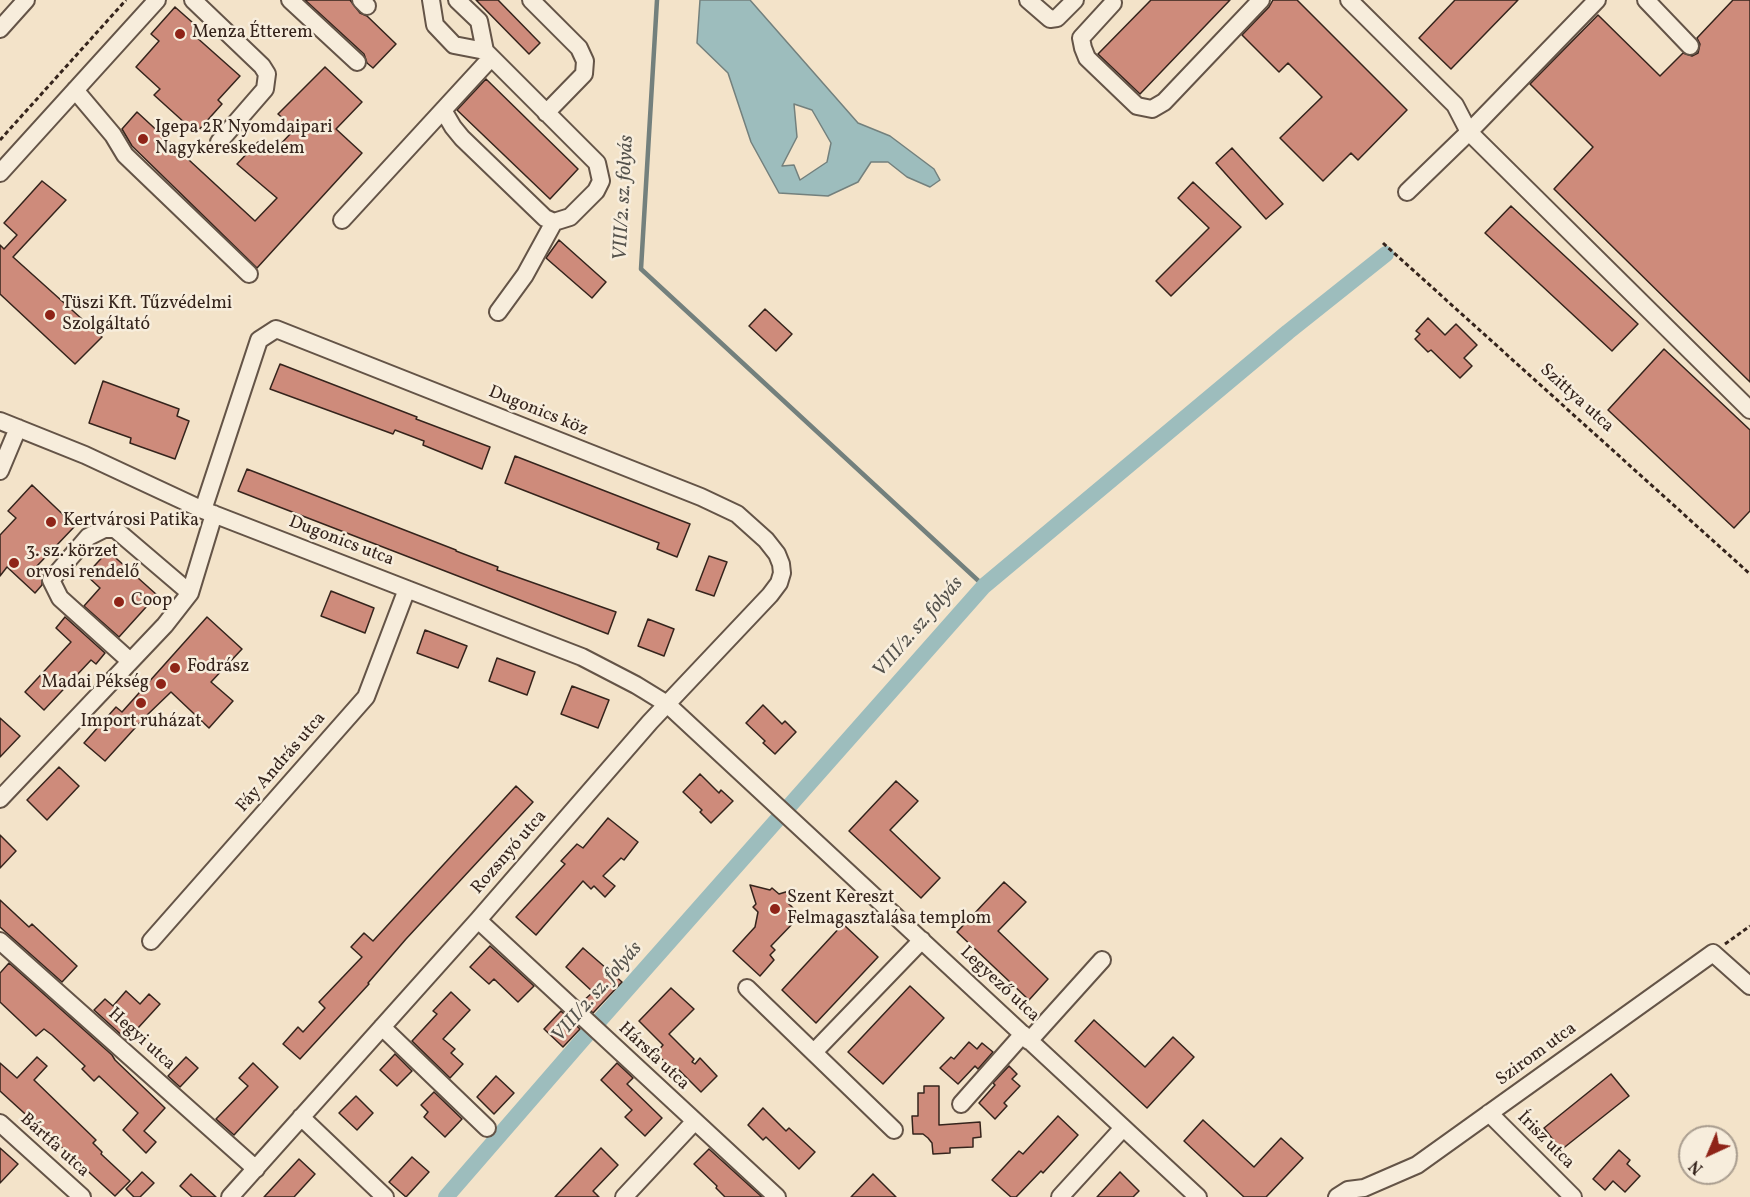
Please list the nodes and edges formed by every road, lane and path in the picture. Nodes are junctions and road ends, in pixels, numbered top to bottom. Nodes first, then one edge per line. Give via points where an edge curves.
1 (26, 0) edge
2 (126, 0) edge
3 (157, 0) edge
4 (193, 0) edge
5 (290, 0) edge
6 (430, 0) edge
7 (457, 0) edge
8 (531, 0) edge
9 (1028, 0) edge
10 (1075, 0) edge
11 (1261, 0) edge
12 (1348, 0) edge
13 (1597, 0) edge
14 (1646, 0) edge
15 (1113, 3) dead end
16 (0, 29) edge
17 (1690, 46) dead end
18 (487, 55) junction
19 (357, 62) dead end
20 (75, 90) junction
21 (443, 110) junction
22 (546, 113) junction
23 (1469, 132) junction
24 (0, 140) edge
25 (219, 142) dead end
26 (0, 172) edge
27 (1407, 192) dead end
28 (342, 220) dead end
29 (554, 222) junction
30 (1383, 243) dead end
31 (249, 274) dead end
32 (498, 312) dead end
33 (1750, 410) edge
34 (0, 421) edge
35 (18, 428) junction
36 (0, 471) edge
37 (208, 512) junction
38 (1750, 574) edge
39 (407, 589) junction
40 (190, 593) junction
41 (130, 661) junction
42 (667, 704) junction
43 (0, 799) edge
44 (478, 920) junction
45 (1750, 926) edge
46 (922, 940) junction
47 (0, 941) edge
48 (151, 942) dead end
49 (1713, 953) junction
50 (1102, 960) dead end
51 (1750, 986) edge
52 (747, 988) dead end
53 (382, 1027) junction
54 (1026, 1037) junction
55 (814, 1052) junction
56 (961, 1104) dead end
57 (1489, 1113) junction
58 (301, 1118) junction
59 (695, 1121) junction
60 (0, 1123) edge
61 (487, 1128) dead end
62 (1124, 1128) junction
63 (894, 1130) dead end
64 (256, 1169) junction
65 (1369, 1192) edge
66 (82, 1197) edge
67 (230, 1197) edge
68 (385, 1197) edge
69 (624, 1197) edge
70 (777, 1197) edge
71 (1060, 1197) edge
72 (1198, 1197) edge
73 (1337, 1197) edge
74 (1573, 1197) edge

1 - 16 street
2 - 24 path
3 - 20 street
4 - 25 street via 267,74 265,89
5 - 19 street
6 - 18 street via 435,25 454,45
7 - 18 street via 479,21
8 - 22 street via 579,48 585,61 584,74
9 - 10 street via 1050,19 1057,18
11 - 15 street via 1152,110 1137,106 1087,58 1083,48 1081,38
12 - 23 street via 1455,105
13 - 23 street
14 - 17 street
18 - 21 street
18 - 22 street
20 - 26 street
20 - 31 street via 125,155
21 - 28 street
21 - 29 street via 462,138 545,218
22 - 29 street via 597,163 601,181 570,217
23 - 27 street
23 - 33 street
29 - 32 street via 525,275
30 - 38 path, Szittya utca
34 - 35 street, Dugonics utca
35 - 36 street
35 - 37 street, Dugonics utca
37 - 39 street, Dugonics utca
37 - 40 street
37 - 42 street, Dugonics köz via 259,340 276,329 701,497 737,513 750,524 777,554 782,573 770,595
39 - 42 street, Dugonics utca via 582,657
39 - 48 street, Fáy András utca via 366,697
40 - 41 street
40 - 41 street via 115,529 104,529 88,537 51,580 60,598
41 - 43 street
42 - 44 street, Rozsnyó utca
42 - 46 street, Legyező utca
44 - 53 street, Rozsnyó utca
44 - 59 street, Hársfa utca
45 - 49 path
46 - 54 street, Legyező utca
46 - 55 street
47 - 64 street, Hegyi utca
49 - 51 street
49 - 57 street, Szirom utca
50 - 54 street
52 - 55 street
53 - 58 street, Rozsnyó utca
53 - 61 street
54 - 56 street
54 - 62 street, Legyező utca
55 - 63 street
57 - 65 street, Szirom utca via 1417,1165
57 - 74 street, Írisz utca
58 - 64 street, Rozsnyó utca
58 - 68 street
59 - 69 street
59 - 70 street, Hársfa utca
60 - 66 street, Bártfa utca
62 - 71 street
62 - 72 street, Legyező utca
64 - 67 street, Rozsnyó utca
65 - 73 street, Szirom utca via 1348,1190

